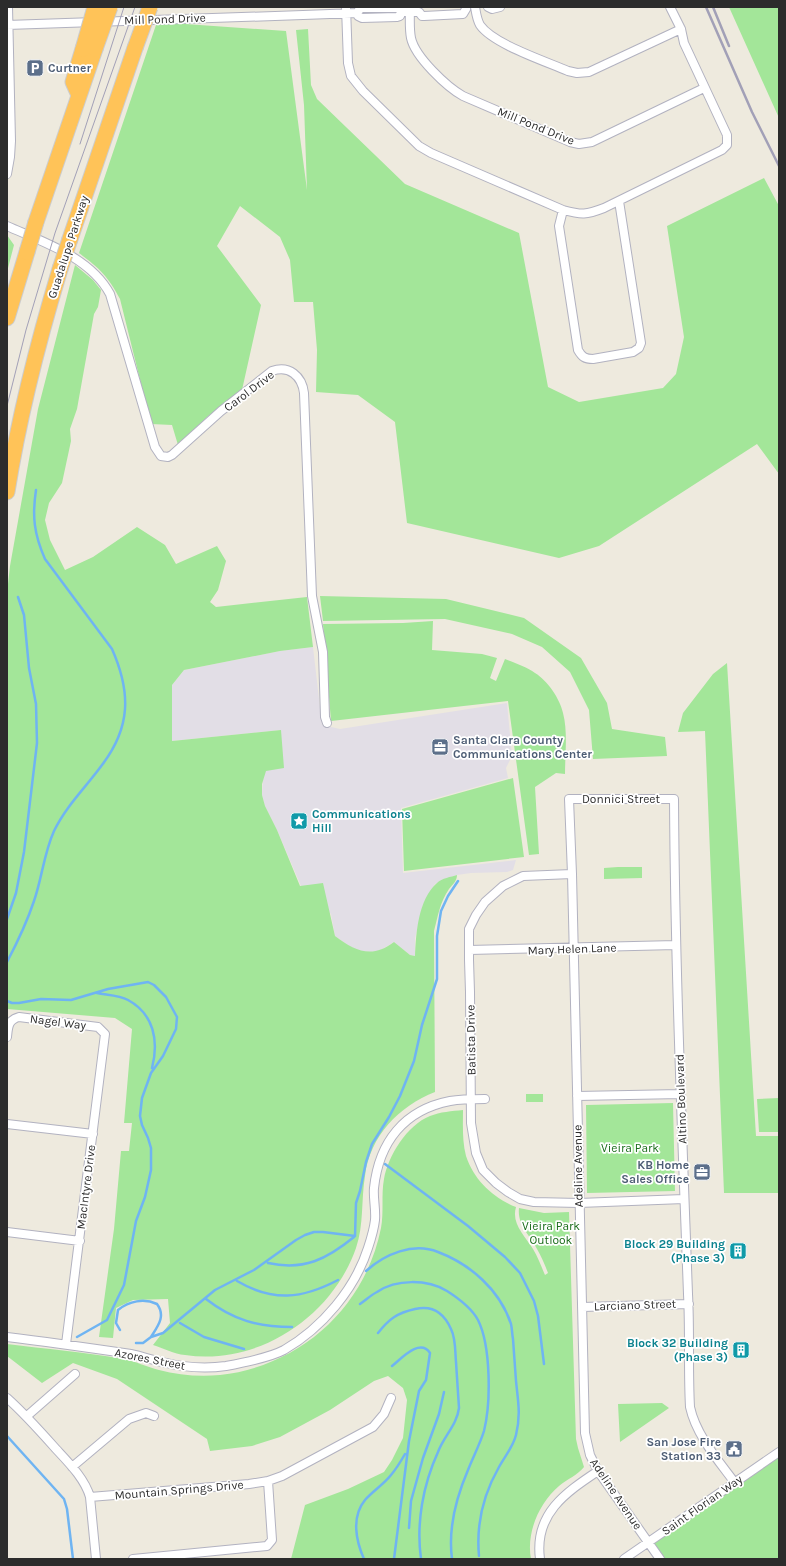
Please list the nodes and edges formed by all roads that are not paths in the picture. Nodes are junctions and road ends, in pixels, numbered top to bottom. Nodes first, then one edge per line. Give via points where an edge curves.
1 (8, 7) edge
2 (95, 7) edge
3 (110, 7) edge
4 (150, 7) edge
5 (475, 7) edge
6 (478, 7) edge
7 (488, 7) edge
8 (500, 7) edge
9 (670, 7) edge
10 (466, 8) edge
11 (346, 10) edge
12 (410, 10) edge
13 (421, 10) edge
14 (8, 24) edge
15 (680, 29) junction
16 (89, 49) junction
17 (704, 88) junction
18 (7, 174) edge
19 (619, 201) junction
20 (563, 210) junction
21 (7, 226) edge
22 (7, 318) edge
23 (7, 492) edge
24 (327, 723) dead end
25 (674, 798) joint
26 (569, 799) joint
27 (572, 874) junction
28 (676, 945) junction
29 (574, 948) junction
30 (469, 950) junction
31 (103, 1031) joint
32 (7, 1037) edge
33 (681, 1094) junction
34 (578, 1096) junction
35 (472, 1099) junction
36 (486, 1099) dead end
37 (7, 1124) edge
38 (93, 1134) junction
39 (684, 1199) junction
40 (579, 1203) junction
41 (7, 1232) edge
42 (80, 1241) junction
43 (688, 1304) junction
44 (582, 1307) junction
45 (7, 1337) edge
46 (66, 1344) junction
47 (75, 1374) dead end
48 (7, 1398) edge
49 (391, 1398) dead end
50 (27, 1416) junction
51 (154, 1416) dead end
52 (779, 1452) edge
53 (72, 1467) junction
54 (598, 1471) junction
55 (268, 1481) junction
56 (735, 1483) junction
57 (90, 1497) junction
58 (648, 1542) junction
59 (96, 1559) edge
60 (133, 1559) edge
61 (540, 1559) edge
62 (624, 1559) edge
63 (660, 1559) edge

1 - 14 street
2 - 16 highway, bridge
3 - 16 highway, bridge
4 - 23 highway, Guadalupe Parkway, bridge via 60,269 37,350
5 - 6 street, Mill Pond Drive
5 - 10 street, Mill Pond Drive
5 - 15 street via 476,16 488,34 577,73 589,72
7 - 8 street
9 - 15 street
10 - 13 street, Mill Pond Drive via 463,14 424,16
11 - 12 street, Mill Pond Drive via 357,13 362,8 397,8 401,12
11 - 14 street, Mill Pond Drive via 303,15
11 - 20 street via 348,63 351,76 420,146
12 - 13 street, Mill Pond Drive
12 - 17 street, Mill Pond Drive via 411,37 417,52 455,91 570,142 592,142
14 - 18 street via 11,141
15 - 17 street
16 - 22 highway, bridge via 79,96 26,252
17 - 19 street via 727,135 728,142 725,148
19 - 20 street via 589,214
19 - 20 street via 641,343 633,352 592,359 581,356 578,350 558,226
21 - 24 street, Carol Drive via 78,261 103,282 110,294 156,447 161,456 172,455 221,411 272,371 289,370 300,379 304,393 312,596 323,652
25 - 26 street, Donnici Street
25 - 28 street, Altino Boulevard
26 - 27 street, Adeline Avenue
27 - 29 street, Adeline Avenue
27 - 30 street, Batista Drive via 523,876 503,886 485,902 476,915 469,929
28 - 29 street, Mary Helen Lane
28 - 33 street, Altino Boulevard
29 - 30 street, Mary Helen Lane
29 - 34 street, Adeline Avenue
30 - 35 street, Batista Drive
31 - 32 street, Nagel Way via 98,1027 19,1017 13,1019 8,1027
31 - 38 street, MacIntyre Drive via 105,1038
33 - 34 street
33 - 39 street, Altino Boulevard
34 - 40 street, Adeline Avenue
35 - 36 street, Azores Street
35 - 40 street, Batista Drive via 471,1123 476,1152 484,1170 496,1183 508,1192 534,1202
35 - 46 street, Azores Street via 452,1100 435,1105 406,1120 392,1136 380,1157 374,1188 375,1219 368,1249 353,1283 328,1315 311,1331 283,1350 248,1362 191,1367
37 - 38 street
38 - 42 street, MacIntyre Drive
39 - 40 street, Batista Drive
39 - 43 street, Altino Boulevard
40 - 44 street, Adeline Avenue
41 - 42 street
42 - 46 street, MacIntyre Drive
43 - 44 street, Larciano Street
43 - 56 street, Altino Boulevard via 689,1391 692,1417
44 - 54 street, Adeline Avenue via 585,1433 590,1455
45 - 46 street, Azores Street
47 - 50 street
48 - 50 street
49 - 55 street, Mountain Springs Drive via 384,1414 373,1427
50 - 53 street
51 - 53 street via 146,1413 129,1419
52 - 56 street, Saint Florian Way
53 - 57 street via 88,1489
54 - 58 street, Adeline Avenue
54 - 61 street via 568,1492 551,1510 543,1525
55 - 57 street, Mountain Springs Drive
55 - 60 street via 272,1540 267,1546
56 - 58 street, Saint Florian Way
57 - 59 street
58 - 62 street, Saint Florian Way
58 - 63 street, Adeline Avenue

